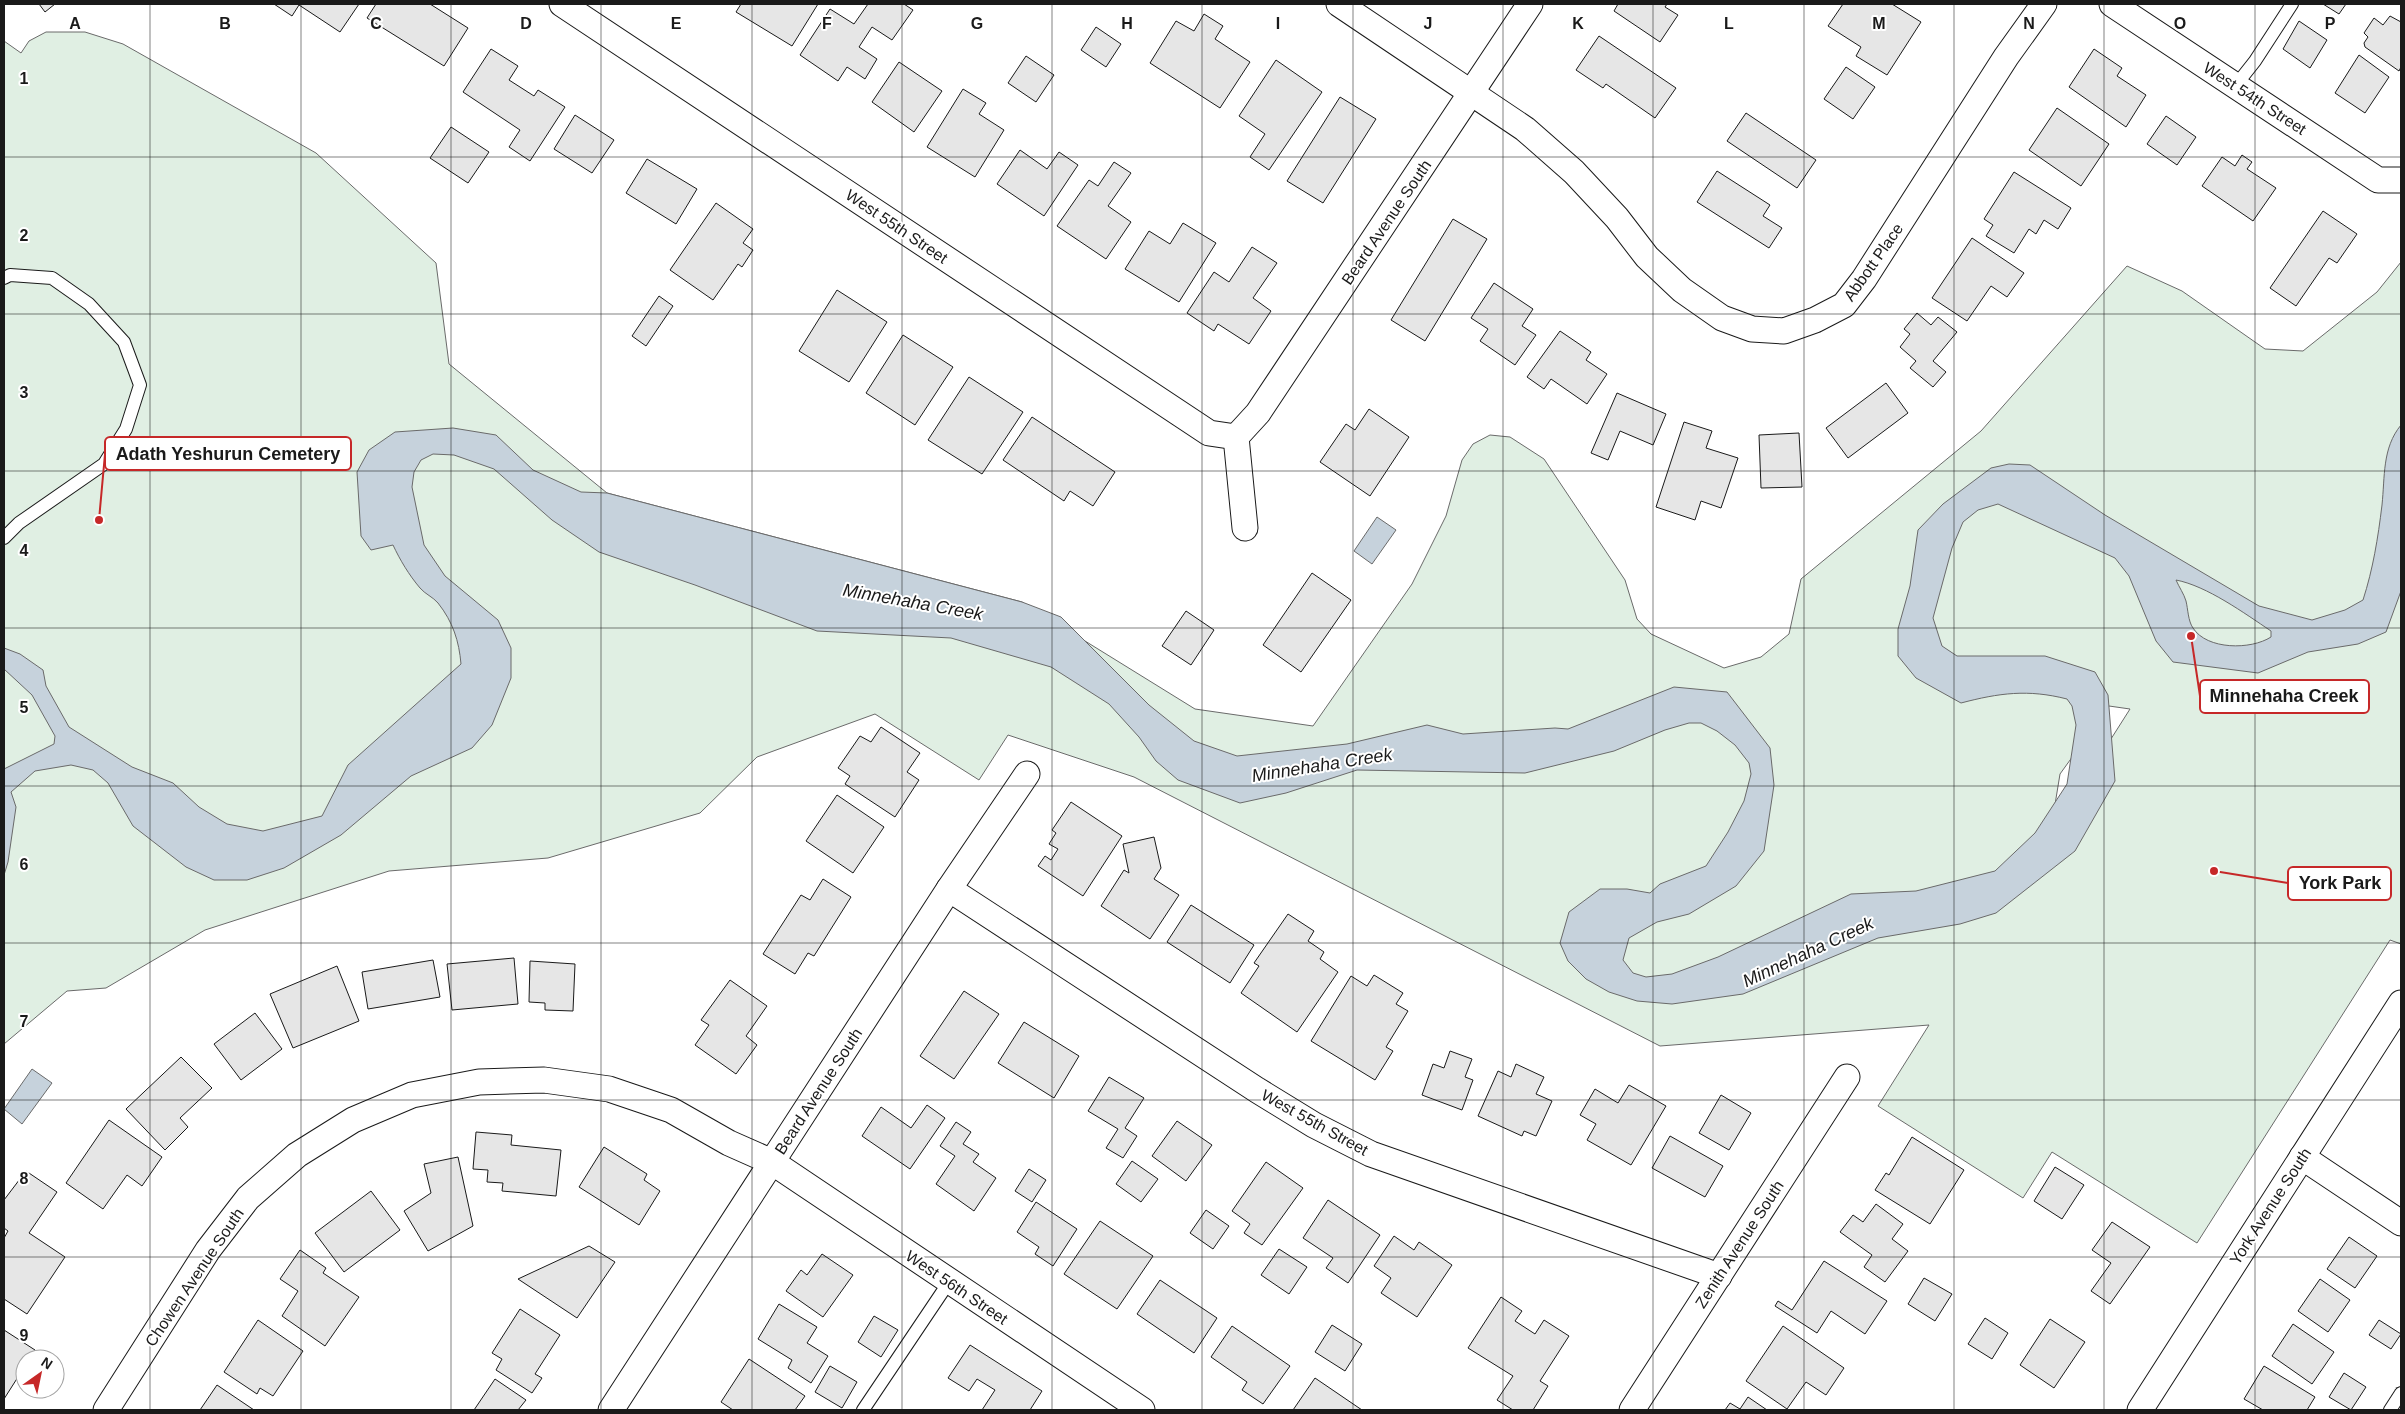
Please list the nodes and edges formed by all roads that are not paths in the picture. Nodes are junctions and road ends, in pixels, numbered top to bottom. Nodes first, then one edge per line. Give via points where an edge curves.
1 (562, 4) edge
2 (1338, 4) edge
3 (1530, 4) edge
4 (2044, 4) edge
5 (2112, 4) edge
6 (2292, 4) edge
7 (2236, 85) junction
8 (1472, 92) junction
9 (2401, 180) edge
10 (4, 278) edge
11 (1236, 436) junction
12 (1245, 528) dead end
13 (4, 538) edge
14 (1027, 774) dead end
15 (949, 889) junction
16 (2401, 1003) edge
17 (1847, 1077) dead end
18 (2302, 1157) junction
19 (772, 1162) junction
20 (2401, 1223) edge
21 (1719, 1276) junction
22 (949, 1282) junction
23 (2401, 1393) edge
24 (1133, 1408) edge
25 (106, 1410) edge
26 (611, 1410) edge
27 (864, 1410) edge
28 (1632, 1410) edge
29 (2140, 1410) edge
30 (2390, 1410) edge

1 - 11 street, West 55th Street via 1209,433
2 - 8 street, Abbott Place
3 - 8 street, Beard Avenue South
4 - 8 street, Abbott Place via 1844,305 1815,320 1784,330 1752,329 1722,318 1682,290 1648,257 1618,218 1574,172 1525,129
5 - 7 street, West 54th Street
6 - 7 lane
7 - 9 street, West 54th Street via 2378,180
8 - 11 street, Beard Avenue South via 1258,413
10 - 13 lane via 10,275 52,278 89,304 124,342 140,385 126,429 104,464 19,523
11 - 12 street
14 - 15 street, Beard Avenue South
15 - 19 street, Beard Avenue South
15 - 21 street, West 55th Street via 1314,1125 1372,1154
16 - 18 street, York Avenue South
17 - 21 street, Zenith Avenue South
18 - 20 street
18 - 29 street, York Avenue South
19 - 22 street, West 56th Street
19 - 25 street, Chowen Avenue South via 729,1143 671,1110 608,1089 544,1080 479,1082 412,1095 353,1120 297,1155 248,1198 208,1250
19 - 26 street, Beard Avenue South
21 - 28 street, Zenith Avenue South
22 - 24 street, West 56th Street
22 - 27 lane
23 - 30 lane

